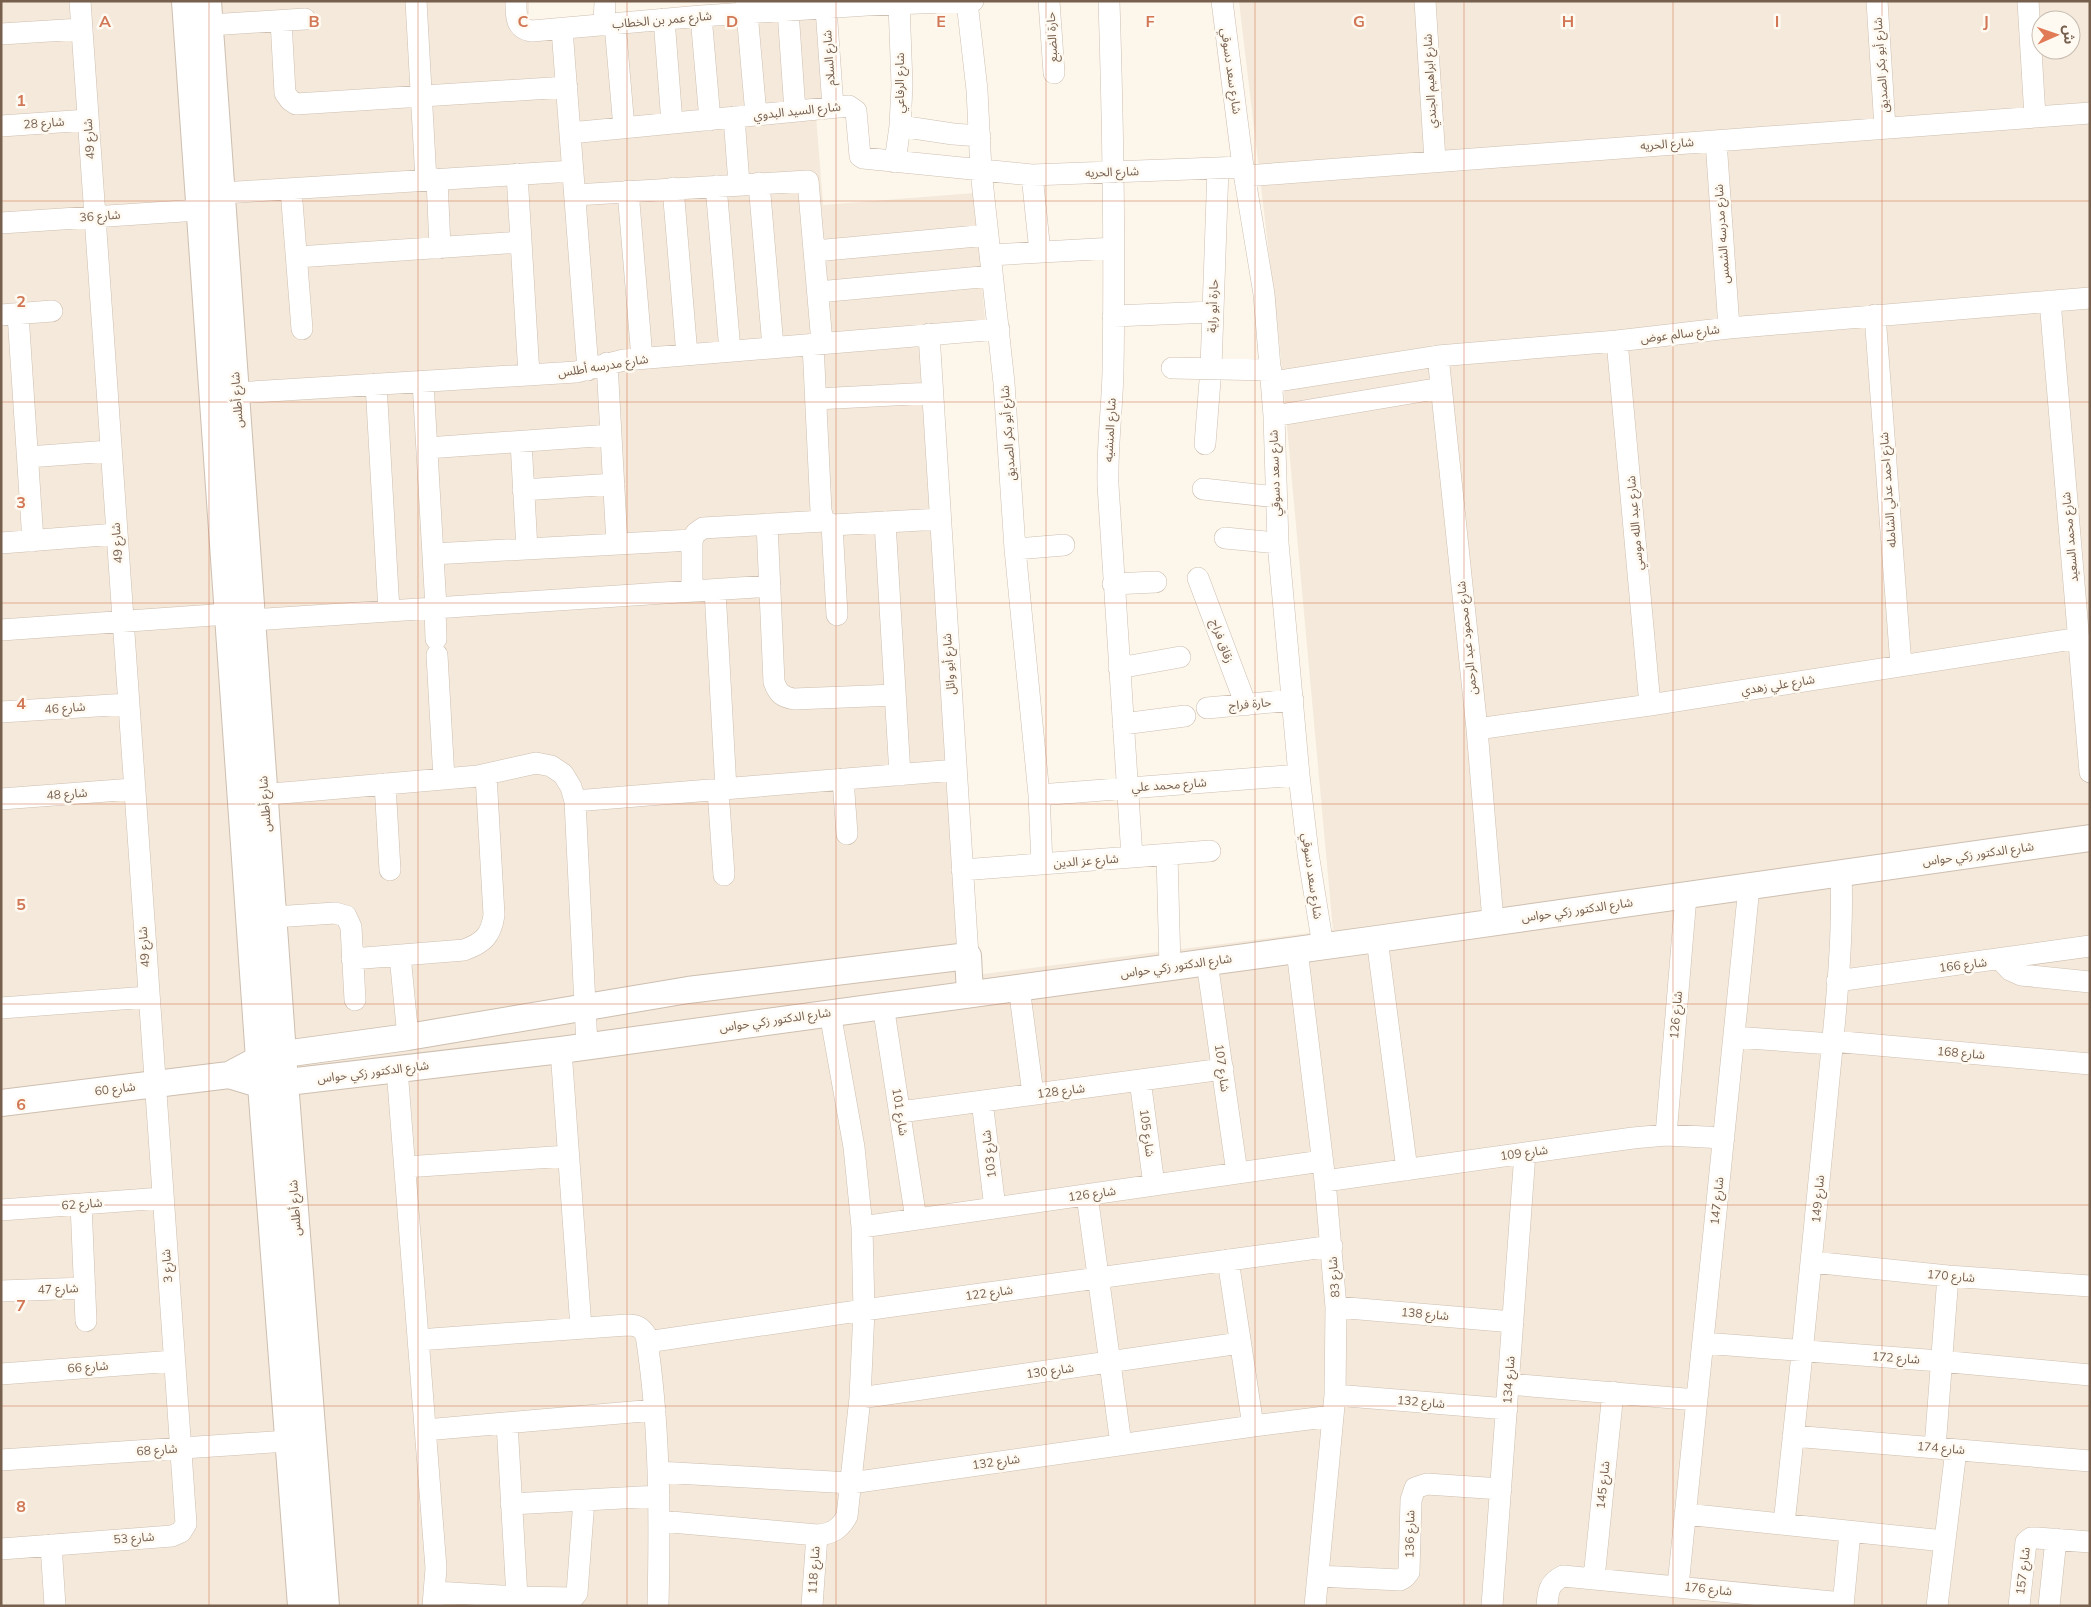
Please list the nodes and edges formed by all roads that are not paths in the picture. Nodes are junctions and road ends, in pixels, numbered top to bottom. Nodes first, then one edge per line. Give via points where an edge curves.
1 (80, 1) edge
2 (185, 1) edge
3 (416, 1) edge
4 (516, 1) edge
5 (605, 1) edge
6 (1049, 1) edge
7 (1109, 1) edge
8 (1222, 1) edge
9 (1425, 1) edge
10 (1876, 1) edge
11 (2028, 1) edge
12 (964, 2) edge
13 (867, 3) edge
14 (899, 4) junction
15 (746, 7) edge
16 (793, 8) edge
17 (826, 8) junction
18 (209, 13) edge
19 (660, 13) edge
20 (701, 16) junction
21 (304, 19) dead end
22 (281, 20) junction
23 (609, 24) junction
24 (82, 28) junction
25 (562, 29) junction
26 (1, 34) edge
27 (1054, 73) dead end
28 (567, 87) junction
29 (422, 96) junction
30 (833, 108) junction
31 (795, 111) junction
32 (2090, 113) edge
33 (756, 115) junction
34 (734, 117) junction
35 (2035, 117) junction
36 (88, 120) junction
37 (710, 120) junction
38 (672, 123) junction
39 (1, 126) edge
40 (900, 126) junction
41 (624, 128) junction
42 (1885, 128) junction
43 (570, 133) junction
44 (980, 136) junction
45 (1716, 141) junction
46 (1435, 160) junction
47 (895, 162) junction
48 (1218, 168) junction
49 (981, 170) junction
50 (573, 171) junction
51 (1244, 171) junction
52 (1113, 172) junction
53 (517, 174) junction
54 (1032, 175) junction
55 (432, 180) junction
56 (749, 184) junction
57 (716, 186) junction
58 (673, 188) junction
59 (292, 189) junction
60 (628, 191) junction
61 (222, 193) junction
62 (575, 195) junction
63 (199, 210) junction
64 (94, 217) junction
65 (1, 223) edge
66 (521, 242) junction
67 (440, 248) junction
68 (1114, 248) junction
69 (815, 251) junction
70 (1040, 252) junction
71 (990, 255) junction
72 (296, 257) junction
73 (818, 292) junction
74 (2090, 298) edge
75 (2050, 301) junction
76 (52, 311) dead end
77 (1213, 312) junction
78 (10, 314) edge
79 (1875, 315) junction
80 (1113, 316) junction
81 (1728, 328) junction
82 (302, 329) dead end
83 (999, 329) junction
84 (929, 334) junction
85 (1618, 341) junction
86 (817, 343) junction
87 (773, 347) junction
88 (730, 351) junction
89 (687, 354) junction
90 (1438, 356) junction
91 (642, 358) junction
92 (597, 366) junction
93 (1172, 368) dead end
94 (1211, 368) junction
95 (529, 375) junction
96 (1272, 376) junction
97 (423, 382) junction
98 (376, 384) junction
99 (1441, 388) junction
100 (236, 393) junction
101 (932, 393) junction
102 (816, 399) junction
103 (1274, 416) junction
104 (611, 435) junction
105 (521, 442) junction
106 (1205, 444) dead end
107 (427, 448) junction
108 (110, 451) junction
109 (28, 457) junction
110 (614, 484) junction
111 (1203, 489) dead end
112 (523, 490) junction
113 (1276, 497) junction
114 (940, 519) junction
115 (885, 522) junction
116 (828, 523) junction
117 (767, 524) junction
118 (116, 534) junction
119 (1225, 538) dead end
120 (692, 540) junction
121 (33, 541) junction
122 (1, 543) edge
123 (1278, 543) junction
124 (617, 544) junction
125 (1064, 545) dead end
126 (526, 549) junction
127 (1015, 549) junction
128 (433, 554) junction
129 (238, 578) junction
130 (1198, 578) dead end
131 (1156, 582) dead end
132 (1113, 584) junction
133 (770, 586) junction
134 (715, 590) junction
135 (692, 591) junction
136 (435, 608) junction
137 (389, 611) junction
138 (228, 614) junction
139 (837, 615) dead end
140 (252, 620) junction
141 (122, 621) junction
142 (1, 630) edge
143 (2078, 638) junction
144 (1180, 657) dead end
145 (1901, 666) junction
146 (1119, 668) junction
147 (895, 695) junction
148 (1293, 700) junction
149 (128, 704) junction
150 (1246, 705) junction
151 (1650, 705) junction
152 (1207, 708) dead end
153 (1, 712) edge
154 (1185, 716) dead end
155 (1123, 724) junction
156 (1476, 729) junction
157 (956, 770) junction
158 (2090, 772) edge
159 (900, 774) junction
160 (486, 775) junction
161 (1299, 775) junction
162 (444, 779) junction
163 (844, 779) junction
164 (385, 784) junction
165 (1128, 788) junction
166 (134, 790) junction
167 (722, 790) junction
168 (253, 795) junction
169 (1039, 795) junction
170 (1, 798) edge
171 (575, 801) junction
172 (847, 834) dead end
173 (2090, 838) edge
174 (1210, 852) dead end
175 (1168, 854) junction
176 (1132, 857) junction
177 (1042, 864) junction
178 (390, 870) dead end
179 (962, 870) junction
180 (1841, 873) junction
181 (724, 875) dead end
182 (1749, 887) junction
183 (1686, 896) junction
184 (274, 917) junction
185 (1493, 922) junction
186 (1377, 939) junction
187 (1323, 946) junction
188 (2090, 946) edge
189 (1296, 950) junction
190 (400, 956) junction
191 (968, 956) junction
192 (352, 959) junction
193 (2001, 960) junction
194 (1207, 962) junction
195 (1170, 967) junction
196 (1837, 981) junction
197 (2090, 982) edge
198 (1019, 987) junction
199 (970, 994) junction
200 (148, 997) junction
201 (354, 1000) dead end
202 (883, 1006) junction
203 (1, 1008) edge
204 (584, 1008) junction
205 (830, 1013) junction
206 (408, 1037) junction
207 (1734, 1037) junction
208 (1832, 1043) junction
209 (587, 1046) junction
210 (561, 1050) junction
211 (271, 1056) junction
212 (2090, 1064) edge
213 (397, 1069) junction
214 (1223, 1069) junction
215 (229, 1076) junction
216 (1140, 1080) junction
217 (155, 1084) junction
218 (274, 1084) junction
219 (1033, 1094) junction
220 (982, 1101) junction
221 (1, 1103) edge
222 (900, 1112) junction
223 (1666, 1135) junction
224 (1724, 1138) junction
225 (1525, 1153) junction
226 (568, 1156) junction
227 (405, 1167) junction
228 (1407, 1170) junction
229 (1324, 1171) junction
230 (1237, 1173) junction
231 (1154, 1185) junction
232 (1087, 1195) junction
233 (162, 1198) junction
234 (81, 1204) junction
235 (995, 1208) junction
236 (1, 1210) edge
237 (916, 1219) junction
238 (862, 1227) junction
239 (1332, 1246) junction
240 (1228, 1260) junction
241 (1812, 1262) junction
242 (1948, 1276) junction
243 (1098, 1278) junction
244 (2090, 1286) edge
245 (85, 1288) junction
246 (1, 1291) edge
247 (1336, 1307) junction
248 (864, 1310) junction
249 (86, 1321) dead end
250 (1513, 1322) junction
251 (581, 1328) junction
252 (418, 1340) junction
253 (647, 1342) junction
254 (1240, 1343) junction
255 (1703, 1343) junction
256 (1802, 1351) junction
257 (174, 1361) junction
258 (1940, 1361) junction
259 (1110, 1362) junction
260 (1, 1374) edge
261 (2090, 1374) edge
262 (1508, 1384) junction
263 (1613, 1392) junction
264 (1335, 1395) junction
265 (860, 1398) junction
266 (1697, 1400) junction
267 (1507, 1409) junction
268 (655, 1410) junction
269 (1333, 1416) junction
270 (506, 1423) junction
271 (1253, 1426) junction
272 (425, 1430) junction
273 (1793, 1436) junction
274 (312, 1440) junction
275 (287, 1441) junction
276 (1121, 1444) junction
277 (180, 1448) junction
278 (1945, 1449) junction
279 (1, 1460) edge
280 (2090, 1461) edge
281 (658, 1472) junction
282 (850, 1483) junction
283 (1501, 1489) junction
284 (659, 1496) junction
285 (584, 1500) junction
286 (511, 1504) junction
287 (1685, 1514) junction
288 (660, 1521) junction
289 (1784, 1524) junction
290 (1850, 1532) junction
291 (817, 1535) junction
292 (2056, 1539) junction
293 (1944, 1541) junction
294 (2090, 1542) edge
295 (51, 1545) junction
296 (1, 1549) edge
297 (1318, 1576) junction
298 (1594, 1578) junction
299 (1678, 1586) junction
300 (516, 1597) junction
301 (434, 1599) edge
302 (1738, 1599) edge
303 (1843, 1604) edge
304 (55, 1606) edge
305 (301, 1606) edge
306 (326, 1606) edge
307 (658, 1606) edge
308 (812, 1606) edge
309 (1315, 1606) edge
310 (1492, 1606) edge
311 (1547, 1606) edge
312 (1937, 1606) edge
313 (2018, 1606) edge
314 (2049, 1606) edge

1 - 24 street, شارع 49
2 - 63 street, شارع أطلس
3 - 29 street
4 - 25 street, شارع عمر بن الخطاب via 517,20 527,30
5 - 23 street
6 - 27 street, حارة الضبع
7 - 52 street, شارع المنشيه
8 - 51 street, شارع سعد دسوقي
9 - 46 street, شارع ابراهيم الجندي
10 - 42 street, شارع أبو بكر الصديق
11 - 35 street
12 - 14 street, شارع عمر بن الخطاب
12 - 44 street, شارع أبو بكر الصديق
13 - 14 street, شارع عمر بن الخطاب
13 - 17 street, شارع عمر بن الخطاب
14 - 40 street, شارع الرفاعي
15 - 16 street, شارع عمر بن الخطاب
15 - 20 street, شارع عمر بن الخطاب
15 - 33 street
16 - 17 street, شارع عمر بن الخطاب
16 - 31 street
17 - 30 street, شارع السلام
18 - 22 street
18 - 61 street, شارع أطلس
19 - 20 street, شارع عمر بن الخطاب
19 - 23 street, شارع عمر بن الخطاب
19 - 38 street
20 - 37 street
21 - 22 street
22 - 29 street via 285,93 296,104
23 - 25 street, شارع عمر بن الخطاب
23 - 41 street
24 - 26 street
24 - 36 street, شارع 49
25 - 28 street
28 - 29 street
28 - 43 street
29 - 55 street
30 - 31 street, شارع السيد البدوي
30 - 47 street, شارع السيد البدوي via 849,106 856,111 861,157
31 - 33 street, شارع السيد البدوي
32 - 35 street, شارع الحريه
33 - 34 street, شارع السيد البدوي
34 - 37 street, شارع السيد البدوي
34 - 56 street
35 - 42 street, شارع الحريه
36 - 39 street, شارع 28
36 - 64 street, شارع 49
37 - 38 street, شارع السيد البدوي
38 - 41 street, شارع السيد البدوي
40 - 44 street
40 - 47 street, شارع الرفاعي
41 - 43 street, شارع السيد البدوي
42 - 45 street, شارع الحريه
43 - 50 street
44 - 49 street, شارع أبو بكر الصديق
45 - 46 street, شارع الحريه
45 - 81 street, شارع مدرسه الشمس
46 - 51 street, شارع الحريه
47 - 49 street, شارع السيد البدوي
48 - 51 street, شارع الحريه
48 - 52 street, شارع الحريه
48 - 77 street, حارة أبو راية
49 - 54 street, شارع الحريه
49 - 71 street, شارع أبو بكر الصديق
50 - 53 street
50 - 62 street
51 - 96 street, شارع سعد دسوقي via 1264,294
52 - 54 street, شارع الحريه
52 - 68 street, شارع المنشيه
53 - 55 street
53 - 66 street
54 - 70 street
55 - 59 street
55 - 67 street
56 - 57 street
56 - 69 street via 808,181
56 - 87 street
57 - 58 street
57 - 88 street
58 - 60 street
58 - 89 street
59 - 61 street
59 - 72 street
60 - 62 street
60 - 91 street
61 - 100 street, شارع أطلس
62 - 92 street
63 - 64 street, شارع 36
63 - 129 street, شارع أطلس
64 - 65 street, شارع 36
64 - 108 street, شارع 49
66 - 67 street
66 - 95 street
67 - 72 street
68 - 70 street
68 - 80 street, شارع المنشيه
69 - 71 street
69 - 73 street
70 - 71 street
71 - 73 street
71 - 83 street, شارع أبو بكر الصديق
72 - 82 street
73 - 86 street
74 - 75 street, شارع سالم عوض
75 - 79 street, شارع سالم عوض
75 - 143 street, شارع محمد السعيد
76 - 78 street
77 - 80 street
77 - 94 street, حارة أبو راية
78 - 109 street
79 - 81 street, شارع سالم عوض
79 - 145 street, شارع احمد عدلي الشامله
80 - 132 street, شارع المنشيه via 1113,374 1107,448
81 - 85 street, شارع سالم عوض
83 - 84 street, شارع مدرسه أطلس
83 - 127 street, شارع أبو بكر الصديق
84 - 86 street, شارع مدرسه أطلس
84 - 101 street, شارع أبو وائل
85 - 90 street, شارع سالم عوض
85 - 151 street, شارع عبد الله موسي
86 - 87 street, شارع مدرسه أطلس
86 - 102 street
87 - 88 street, شارع مدرسه أطلس
88 - 89 street, شارع مدرسه أطلس
89 - 91 street, شارع مدرسه أطلس
90 - 96 street, شارع سالم عوض
90 - 99 street, شارع محمود عبد الرحمن
91 - 92 street, شارع مدرسه أطلس
92 - 95 street, شارع مدرسه أطلس
92 - 104 street
93 - 94 street, شارع سالم عوض
94 - 96 street, شارع سالم عوض
94 - 106 street, حارة أبو راية
95 - 97 street, شارع مدرسه أطلس
96 - 103 street, شارع سعد دسوقي
97 - 98 street, شارع مدرسه أطلس
97 - 107 street
98 - 100 street, شارع مدرسه أطلس
98 - 137 street
99 - 103 street
99 - 156 street, شارع محمود عبد الرحمن
100 - 129 street, شارع أطلس
101 - 102 street
101 - 114 street, شارع أبو وائل
102 - 116 street via 821,511
103 - 113 street, شارع سعد دسوقي
104 - 105 street
104 - 110 street
105 - 107 street
105 - 112 street
107 - 128 street
108 - 109 street
108 - 118 street, شارع 49
109 - 121 street
110 - 112 street
110 - 124 street
111 - 113 street
112 - 126 street
113 - 123 street, شارع سعد دسوقي
114 - 115 street
114 - 157 street, شارع أبو وائل
115 - 116 street
115 - 147 street
116 - 117 street
116 - 139 street
117 - 120 street via 703,528
117 - 133 street
118 - 121 street
118 - 141 street, شارع 49
119 - 123 street
120 - 124 street
120 - 135 street
121 - 122 street
123 - 148 street, شارع سعد دسوقي
124 - 126 street
125 - 127 street
126 - 128 street
127 - 169 street, شارع أبو بكر الصديق
128 - 136 street
129 - 138 street, شارع أطلس
129 - 140 street, شارع أطلس
130 - 150 street, زقاق فراج
131 - 132 street
132 - 146 street, شارع المنشيه
133 - 134 street
133 - 147 street via 777,691 794,699
134 - 135 street
134 - 167 street
135 - 136 street
136 - 137 street
136 - 162 street
137 - 140 street
138 - 141 street
138 - 168 street, شارع أطلس
140 - 168 street, شارع أطلس
141 - 142 street
141 - 149 street, شارع 49
143 - 145 street, شارع علي زهدي
143 - 158 street, شارع محمد السعيد
144 - 146 street
145 - 151 street, شارع علي زهدي
146 - 155 street, شارع المنشيه
147 - 159 street
148 - 150 street, حارة فراج
148 - 161 street, شارع سعد دسوقي
149 - 153 street, شارع 46
149 - 166 street, شارع 49
150 - 152 street, حارة فراج
151 - 156 street, شارع علي زهدي
154 - 155 street
155 - 165 street, شارع المنشيه
156 - 185 street, شارع محمود عبد الرحمن
157 - 159 street
157 - 179 street, شارع أبو وائل
159 - 163 street
160 - 162 street
160 - 171 street via 536,763 551,766 563,774
160 - 190 street via 492,927 476,946 464,950
161 - 165 street, شارع محمد علي
161 - 187 street, شارع سعد دسوقي
162 - 164 street
163 - 167 street
163 - 172 street
164 - 168 street
164 - 178 street
165 - 169 street, شارع محمد علي
165 - 176 street, شارع المنشيه
166 - 170 street, شارع 48
166 - 200 street, شارع 49
167 - 171 street
167 - 181 street
168 - 184 street, شارع أطلس
168 - 211 street, شارع أطلس
169 - 177 street, شارع أبو بكر الصديق
171 - 204 street
173 - 180 street, شارع الدكتور زكي حواس
174 - 175 street, شارع عز الدين
175 - 176 street, شارع عز الدين
175 - 195 street
176 - 177 street, شارع عز الدين
177 - 179 street, شارع عز الدين
179 - 191 street, شارع أبو وائل
180 - 182 street, شارع الدكتور زكي حواس
180 - 196 street, شارع 149 via 1842,917
182 - 183 street, شارع الدكتور زكي حواس
182 - 207 street, شارع 147
183 - 185 street, شارع الدكتور زكي حواس
183 - 223 street, شارع 126
184 - 192 street via 335,913 346,916 351,927
184 - 211 street, شارع أطلس
185 - 186 street, شارع الدكتور زكي حواس
186 - 187 street, شارع الدكتور زكي حواس
186 - 228 street
187 - 189 street, شارع الدكتور زكي حواس
188 - 193 street, شارع 166
189 - 194 street, شارع الدكتور زكي حواس
189 - 229 street, شارع 83
190 - 192 street
190 - 206 street
191 - 199 street, شارع أبو وائل
191 - 204 street via 688,990
192 - 201 street
193 - 196 street, شارع 166
193 - 197 street via 2010,970 2021,975
194 - 195 street, شارع الدكتور زكي حواس
194 - 214 street, شارع 107
195 - 198 street, شارع الدكتور زكي حواس
196 - 208 street, شارع 149
198 - 199 street, شارع الدكتور زكي حواس
198 - 219 street
199 - 202 street, شارع الدكتور زكي حواس
200 - 203 street
200 - 217 street, شارع 49
202 - 205 street, شارع الدكتور زكي حواس
202 - 222 street, شارع 101
204 - 206 street
204 - 209 street
205 - 209 street, شارع الدكتور زكي حواس
205 - 238 street via 854,1147
206 - 211 street
207 - 208 street, شارع 168
207 - 224 street, شارع 147
208 - 212 street, شارع 168
208 - 241 street, شارع 149
209 - 210 street, شارع الدكتور زكي حواس
210 - 213 street, شارع الدكتور زكي حواس
210 - 226 street
211 - 215 street, شارع 60
211 - 218 street, شارع أطلس
213 - 218 street, شارع الدكتور زكي حواس
213 - 227 street
214 - 216 street, شارع 128
214 - 230 street, شارع 107
215 - 217 street, شارع 60
215 - 218 street, شارع 60
216 - 219 street, شارع 128
216 - 231 street, شارع 105
217 - 221 street, شارع 60
217 - 233 street, شارع 3
218 - 274 street, شارع أطلس
218 - 275 street, شارع أطلس
219 - 220 street, شارع 128
220 - 222 street, شارع 128
220 - 235 street, شارع 103
222 - 237 street, شارع 101
223 - 224 street, شارع 109
223 - 225 street, شارع 109
224 - 255 street, شارع 147
225 - 228 street, شارع 109
225 - 250 street, شارع 134
226 - 227 street
226 - 251 street
227 - 252 street
228 - 229 street, شارع 109
229 - 230 street, شارع 126
229 - 239 street, شارع 83
230 - 231 street, شارع 126
231 - 232 street, شارع 126
232 - 235 street, شارع 126
232 - 243 street
233 - 234 street, شارع 62
233 - 257 street, شارع 3
234 - 236 street, شارع 62
234 - 245 street, شارع 47
235 - 237 street, شارع 126
237 - 238 street, شارع 126
238 - 248 street
239 - 240 street, شارع 122
239 - 247 street, شارع 83
240 - 243 street, شارع 122
240 - 254 street
241 - 242 street, شارع 170
241 - 256 street, شارع 149
242 - 244 street, شارع 170
242 - 258 street
243 - 248 street, شارع 122
243 - 259 street
245 - 246 street, شارع 47
245 - 249 street, شارع 47
247 - 250 street, شارع 138
247 - 264 street, شارع 83
248 - 253 street, شارع 122
248 - 265 street
250 - 262 street, شارع 134
251 - 252 street
251 - 253 street via 635,1325 642,1328
252 - 272 street
253 - 268 street
254 - 259 street, شارع 130
254 - 271 street
255 - 256 street, شارع 172
255 - 266 street, شارع 147
256 - 258 street, شارع 172
256 - 273 street, شارع 149
257 - 260 street, شارع 66
257 - 277 street, شارع 3
258 - 261 street, شارع 172
258 - 278 street
259 - 265 street, شارع 130
259 - 276 street
262 - 263 street
262 - 267 street, شارع 134
263 - 266 street
263 - 298 street, شارع 145
264 - 267 street, شارع 132
264 - 269 street, شارع 83
265 - 282 street
266 - 287 street, شارع 147
267 - 283 street, شارع 134
268 - 270 street
268 - 281 street
269 - 271 street, شارع 132
269 - 297 street, شارع 83
270 - 272 street
270 - 286 street
271 - 276 street, شارع 132
272 - 301 street via 436,1568
273 - 278 street, شارع 174
273 - 289 street, شارع 149
274 - 275 street, شارع 68
274 - 306 street, شارع أطلس
275 - 277 street, شارع 68
275 - 305 street, شارع أطلس
276 - 282 street, شارع 132
277 - 279 street, شارع 68
277 - 295 street, شارع 53 via 186,1524 181,1532 172,1536
278 - 280 street, شارع 174
278 - 293 street
281 - 282 street, شارع 132
281 - 284 street
282 - 291 street via 842,1524 835,1531
283 - 297 street, شارع 136 via 1427,1484 1415,1488 1411,1500 1409,1572 1400,1580
283 - 310 street, شارع 134
284 - 285 street
284 - 288 street
285 - 286 street
285 - 300 street via 576,1596 571,1599
286 - 300 street
287 - 289 street
287 - 299 street, شارع 147
288 - 291 street
288 - 307 street
289 - 290 street
290 - 293 street
290 - 303 street
291 - 308 street, شارع 118
292 - 294 street, شارع 157
292 - 313 street, شارع 157 via 2031,1538 2026,1542
292 - 314 street
293 - 312 street
295 - 296 street, شارع 53
295 - 304 street
297 - 309 street, شارع 83
298 - 299 street, شارع 176
298 - 311 street, شارع 176 via 1563,1576 1554,1580 1549,1588
299 - 302 street, شارع 176
300 - 301 street
302 - 303 street, شارع 176

